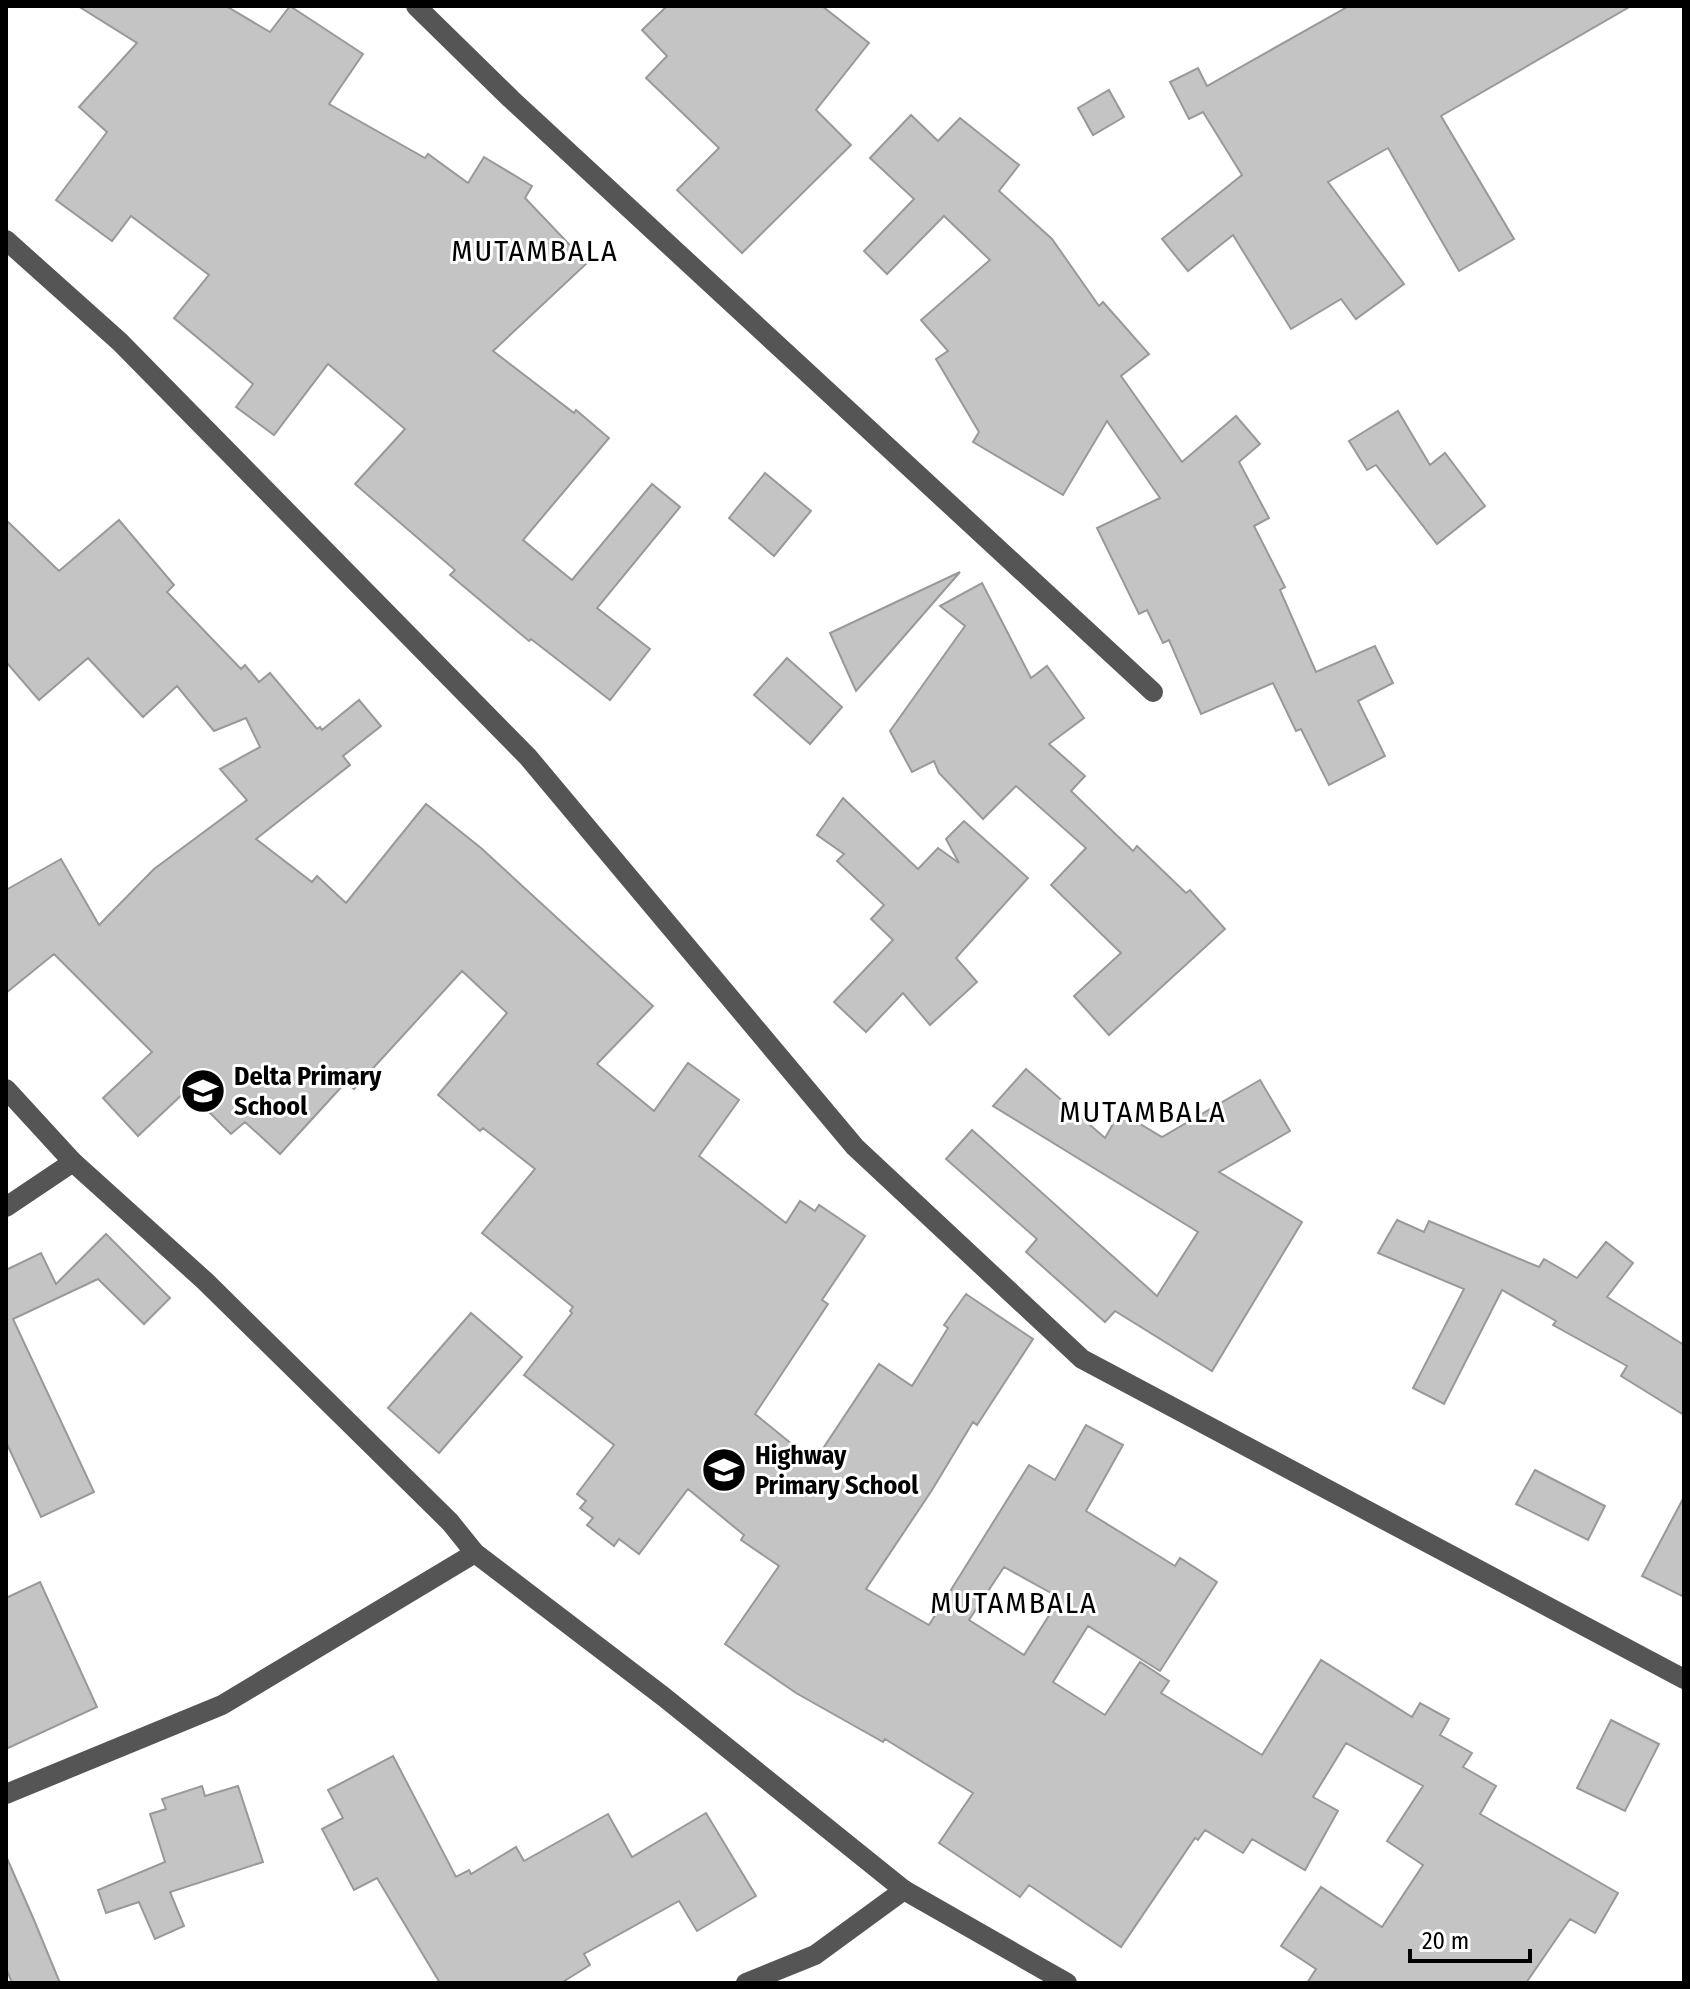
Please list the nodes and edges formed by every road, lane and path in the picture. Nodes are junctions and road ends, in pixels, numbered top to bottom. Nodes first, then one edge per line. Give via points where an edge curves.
1 (416, 6) edge
2 (6, 240) edge
3 (1153, 692) dead end
4 (6, 1089) edge
5 (73, 1162) junction
6 (6, 1207) edge
7 (475, 1553) junction
8 (1684, 1679) edge
9 (6, 1794) edge
10 (904, 1890) junction
11 (746, 1983) edge
12 (1067, 1983) edge

1 - 3 street
2 - 8 street via 120,342 528,757 855,1147 1082,1359
4 - 5 street
5 - 6 street
5 - 7 street via 205,1281 450,1522
7 - 9 street via 222,1705
7 - 10 street
10 - 11 street via 815,1955
10 - 12 street

